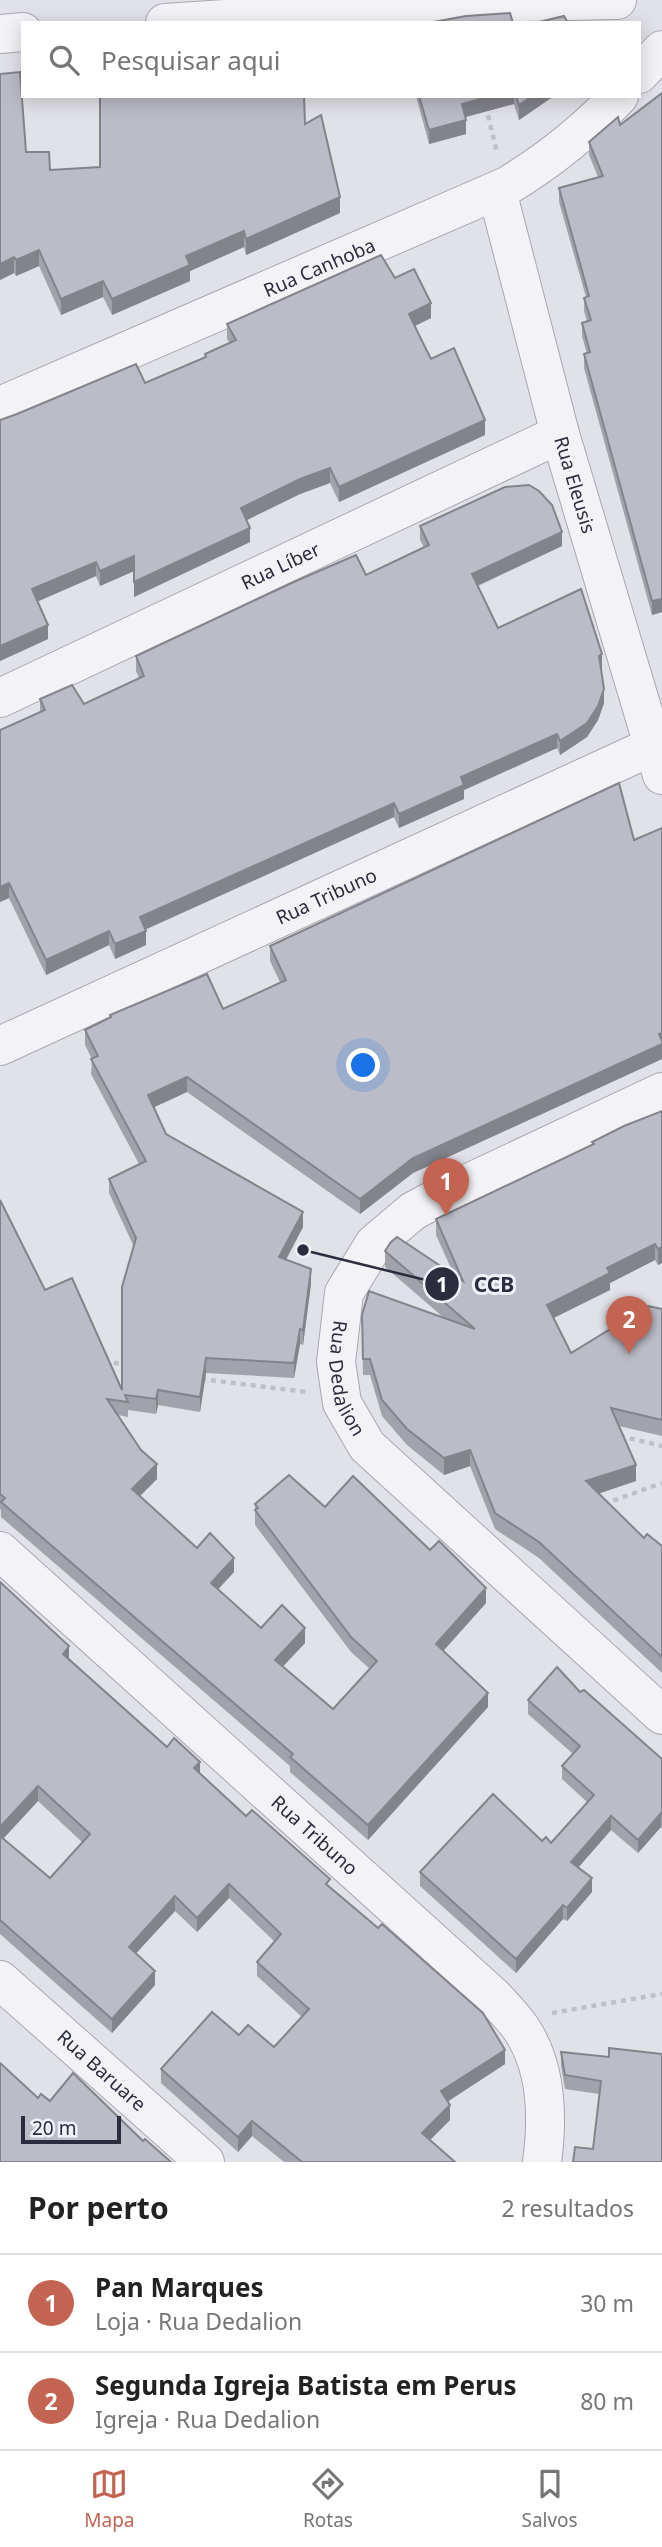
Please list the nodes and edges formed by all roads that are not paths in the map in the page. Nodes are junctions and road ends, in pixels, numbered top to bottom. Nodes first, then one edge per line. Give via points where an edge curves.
1 (617, 0) edge
2 (195, 21) edge
3 (21, 32) edge
4 (0, 34) edge
5 (662, 50) edge
6 (641, 72) edge
7 (617, 98) edge
8 (502, 189) junction
9 (0, 406) edge
10 (560, 434) junction
11 (0, 698) edge
12 (658, 761) edge
13 (0, 1046) edge
14 (662, 1092) edge
15 (0, 1551) edge
16 (662, 1715) edge
17 (0, 1980) edge
18 (205, 2162) edge
19 (542, 2162) edge

1 - 2 street via 464,3
3 - 4 street
5 - 6 street
7 - 8 street, Rua Canhoba via 551,160
8 - 9 street, Rua Canhoba
8 - 10 street, Rua Eleusis
10 - 11 street, Rua Líber
10 - 12 street, Rua Eleusis
12 - 13 street, Rua Tribuno
14 - 16 street, Rua Dedalion via 443,1195 390,1228 355,1270 344,1293 337,1332 337,1383 353,1427 388,1468
15 - 19 street, Rua Tribuno via 494,1996 522,2029 538,2064 545,2104
17 - 18 street, Rua Baruare

